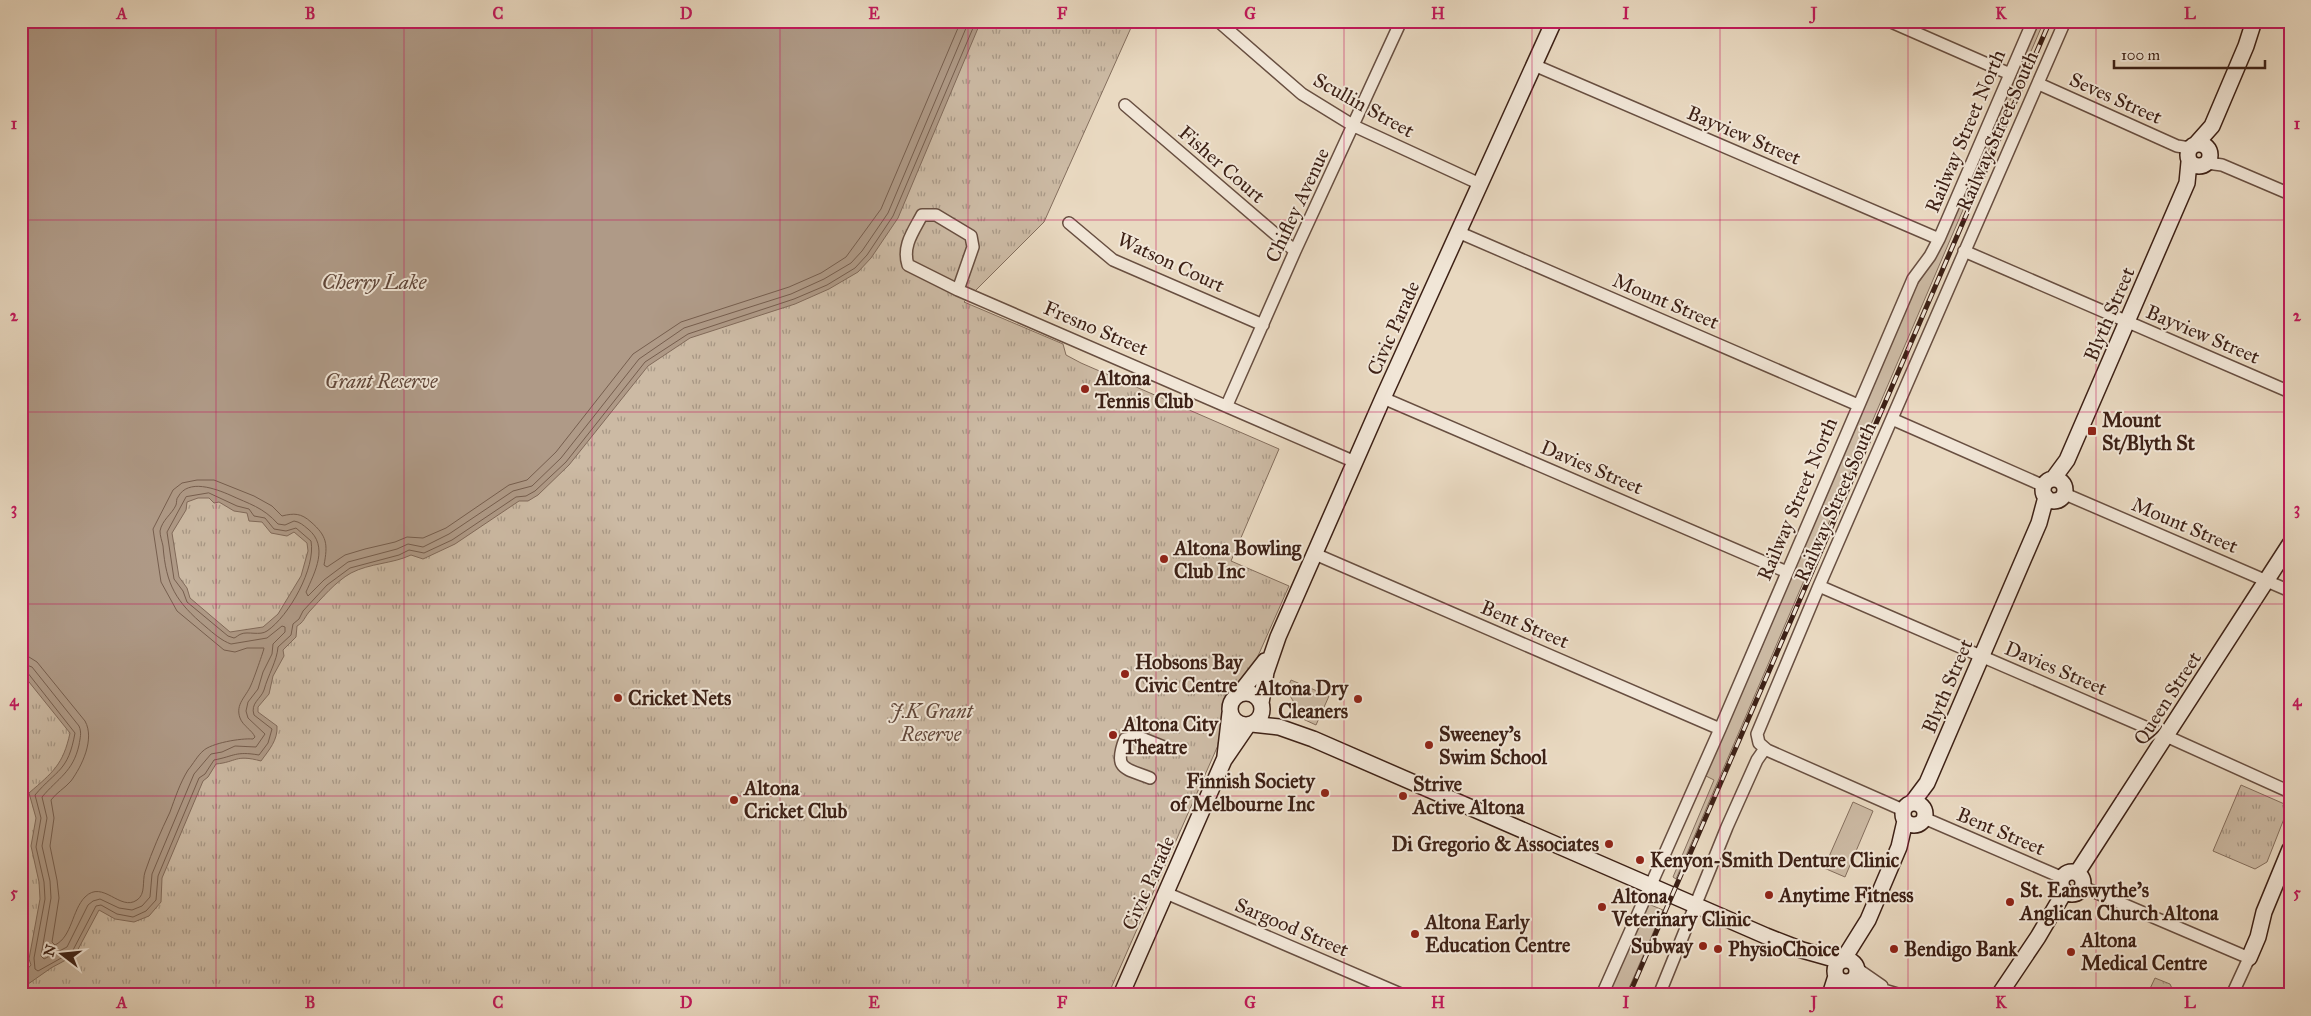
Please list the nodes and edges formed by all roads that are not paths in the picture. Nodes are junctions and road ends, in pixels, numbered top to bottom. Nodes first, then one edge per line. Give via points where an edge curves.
1 (1218, 21) edge
2 (1401, 21) edge
3 (1554, 21) edge
4 (1889, 21) edge
5 (2033, 21) edge
6 (2065, 21) edge
7 (2254, 21) edge
8 (2261, 21) edge
9 (2246, 46) junction
10 (1534, 65) junction
11 (2010, 74) junction
12 (2039, 84) junction
13 (1124, 105) dead end
14 (1354, 126) junction
15 (2199, 156) junction
16 (1480, 184) junction
17 (2290, 194) edge
18 (1069, 223) dead end
19 (1458, 232) junction
20 (1939, 239) junction
21 (1295, 251) junction
22 (1964, 251) junction
23 (958, 290) junction
24 (2127, 322) junction
25 (1263, 325) junction
26 (2290, 392) edge
27 (1383, 398) junction
28 (1858, 404) junction
29 (1227, 405) junction
30 (1892, 419) junction
31 (1355, 462) junction
32 (2054, 490) junction
33 (2290, 544) edge
34 (1315, 554) junction
35 (1787, 572) junction
36 (2267, 581) junction
37 (1819, 586) junction
38 (2290, 592) edge
39 (1272, 653) junction
40 (1982, 656) junction
41 (1240, 694) junction
42 (1261, 705) junction
43 (1230, 713) junction
44 (1250, 724) junction
45 (1720, 729) junction
46 (2166, 736) junction
47 (1312, 739) junction
48 (1164, 747) dead end
49 (1766, 750) junction
50 (1224, 760) junction
51 (1150, 778) dead end
52 (2284, 787) edge
53 (2290, 792) edge
54 (1914, 814) junction
55 (2290, 848) edge
56 (2080, 880) junction
57 (2064, 884) junction
58 (1650, 885) junction
59 (1166, 893) junction
60 (1696, 906) junction
61 (2246, 957) junction
62 (2017, 967) junction
63 (1845, 973) edge
64 (1121, 995) edge
65 (1403, 995) edge
66 (1602, 995) edge
67 (1659, 995) edge
68 (1830, 995) edge
69 (1901, 995) edge
70 (1998, 995) edge
71 (2008, 995) edge
72 (2232, 995) edge

1 - 14 street, Scullin Street via 1302,94
2 - 14 street, Chifley Avenue
3 - 10 street, Civic Parade
4 - 11 street
5 - 11 street, Railway Street North
6 - 12 street, Railway Street South
7 - 9 street
8 - 9 street
9 - 15 street
10 - 16 street, Civic Parade
10 - 20 street, Bayview Street
11 - 20 street, Railway Street North
12 - 15 street, Seves Street
12 - 22 street, Railway Street South
13 - 21 street, Fisher Court
14 - 16 street, Scullin Street
14 - 21 street, Chifley Avenue
15 - 17 street, Seves Street
15 - 24 street, Blyth Street
16 - 19 street, Civic Parade
18 - 25 street, Watson Court via 1114,260
19 - 27 street, Civic Parade
19 - 28 street, Mount Street
20 - 28 street, Railway Street North via 1913,279
21 - 25 street, Chifley Avenue
22 - 24 street, Bayview Street
22 - 30 street, Railway Street South
23 - 23 street, Fresno Street via 908,265 905,255 908,240 922,215 936,215 971,236 973,247
23 - 29 street, Fresno Street
24 - 26 street, Bayview Street
24 - 32 street, Blyth Street
25 - 29 street, Chifley Avenue
27 - 31 street, Civic Parade
27 - 35 street, Davies Street
28 - 35 street, Railway Street North
29 - 31 street, Fresno Street
30 - 32 street, Mount Street
30 - 37 street, Railway Street South
31 - 34 street, Civic Parade
32 - 36 street, Mount Street
32 - 40 street, Blyth Street
33 - 36 street, Queen Street
34 - 39 street, Civic Parade
34 - 45 street, Bent Street
35 - 45 street, Railway Street North
36 - 38 street, Mount Street
36 - 46 street, Queen Street
37 - 40 street, Davies Street
37 - 49 street, Railway Street South via 1757,734 1759,743
39 - 41 street, Civic Parade
39 - 42 street, Civic Parade via 1263,682
40 - 46 street, Davies Street
40 - 54 street, Blyth Street via 1927,783 1926,795
41 - 42 street via 1255,695
41 - 43 street via 1233,699
42 - 44 street via 1261,715
42 - 47 street
43 - 44 street via 1239,723
43 - 50 street, Civic Parade
44 - 47 street via 1279,728
44 - 50 street, Civic Parade
45 - 58 street, Railway Street North
46 - 52 street, Davies Street
46 - 56 street, Queen Street
47 - 58 street
48 - 51 street via 1139,737 1125,739 1119,755 1120,763
49 - 54 street, Bent Street
49 - 60 street via 1757,760
50 - 59 street, Civic Parade
52 - 53 street, Davies Street
54 - 57 street, Bent Street
54 - 63 street, Blyth Street
55 - 61 street via 2264,912 2258,937
56 - 57 street via 2071,872
56 - 61 street
57 - 62 street via 2038,938
58 - 60 street
58 - 66 street, Railway Street North
59 - 64 street, Civic Parade
59 - 65 street, Sargood Street
60 - 63 street via 1802,950
60 - 67 street
61 - 72 street
62 - 70 street
62 - 71 street
63 - 68 street, Blyth Street
63 - 69 street

